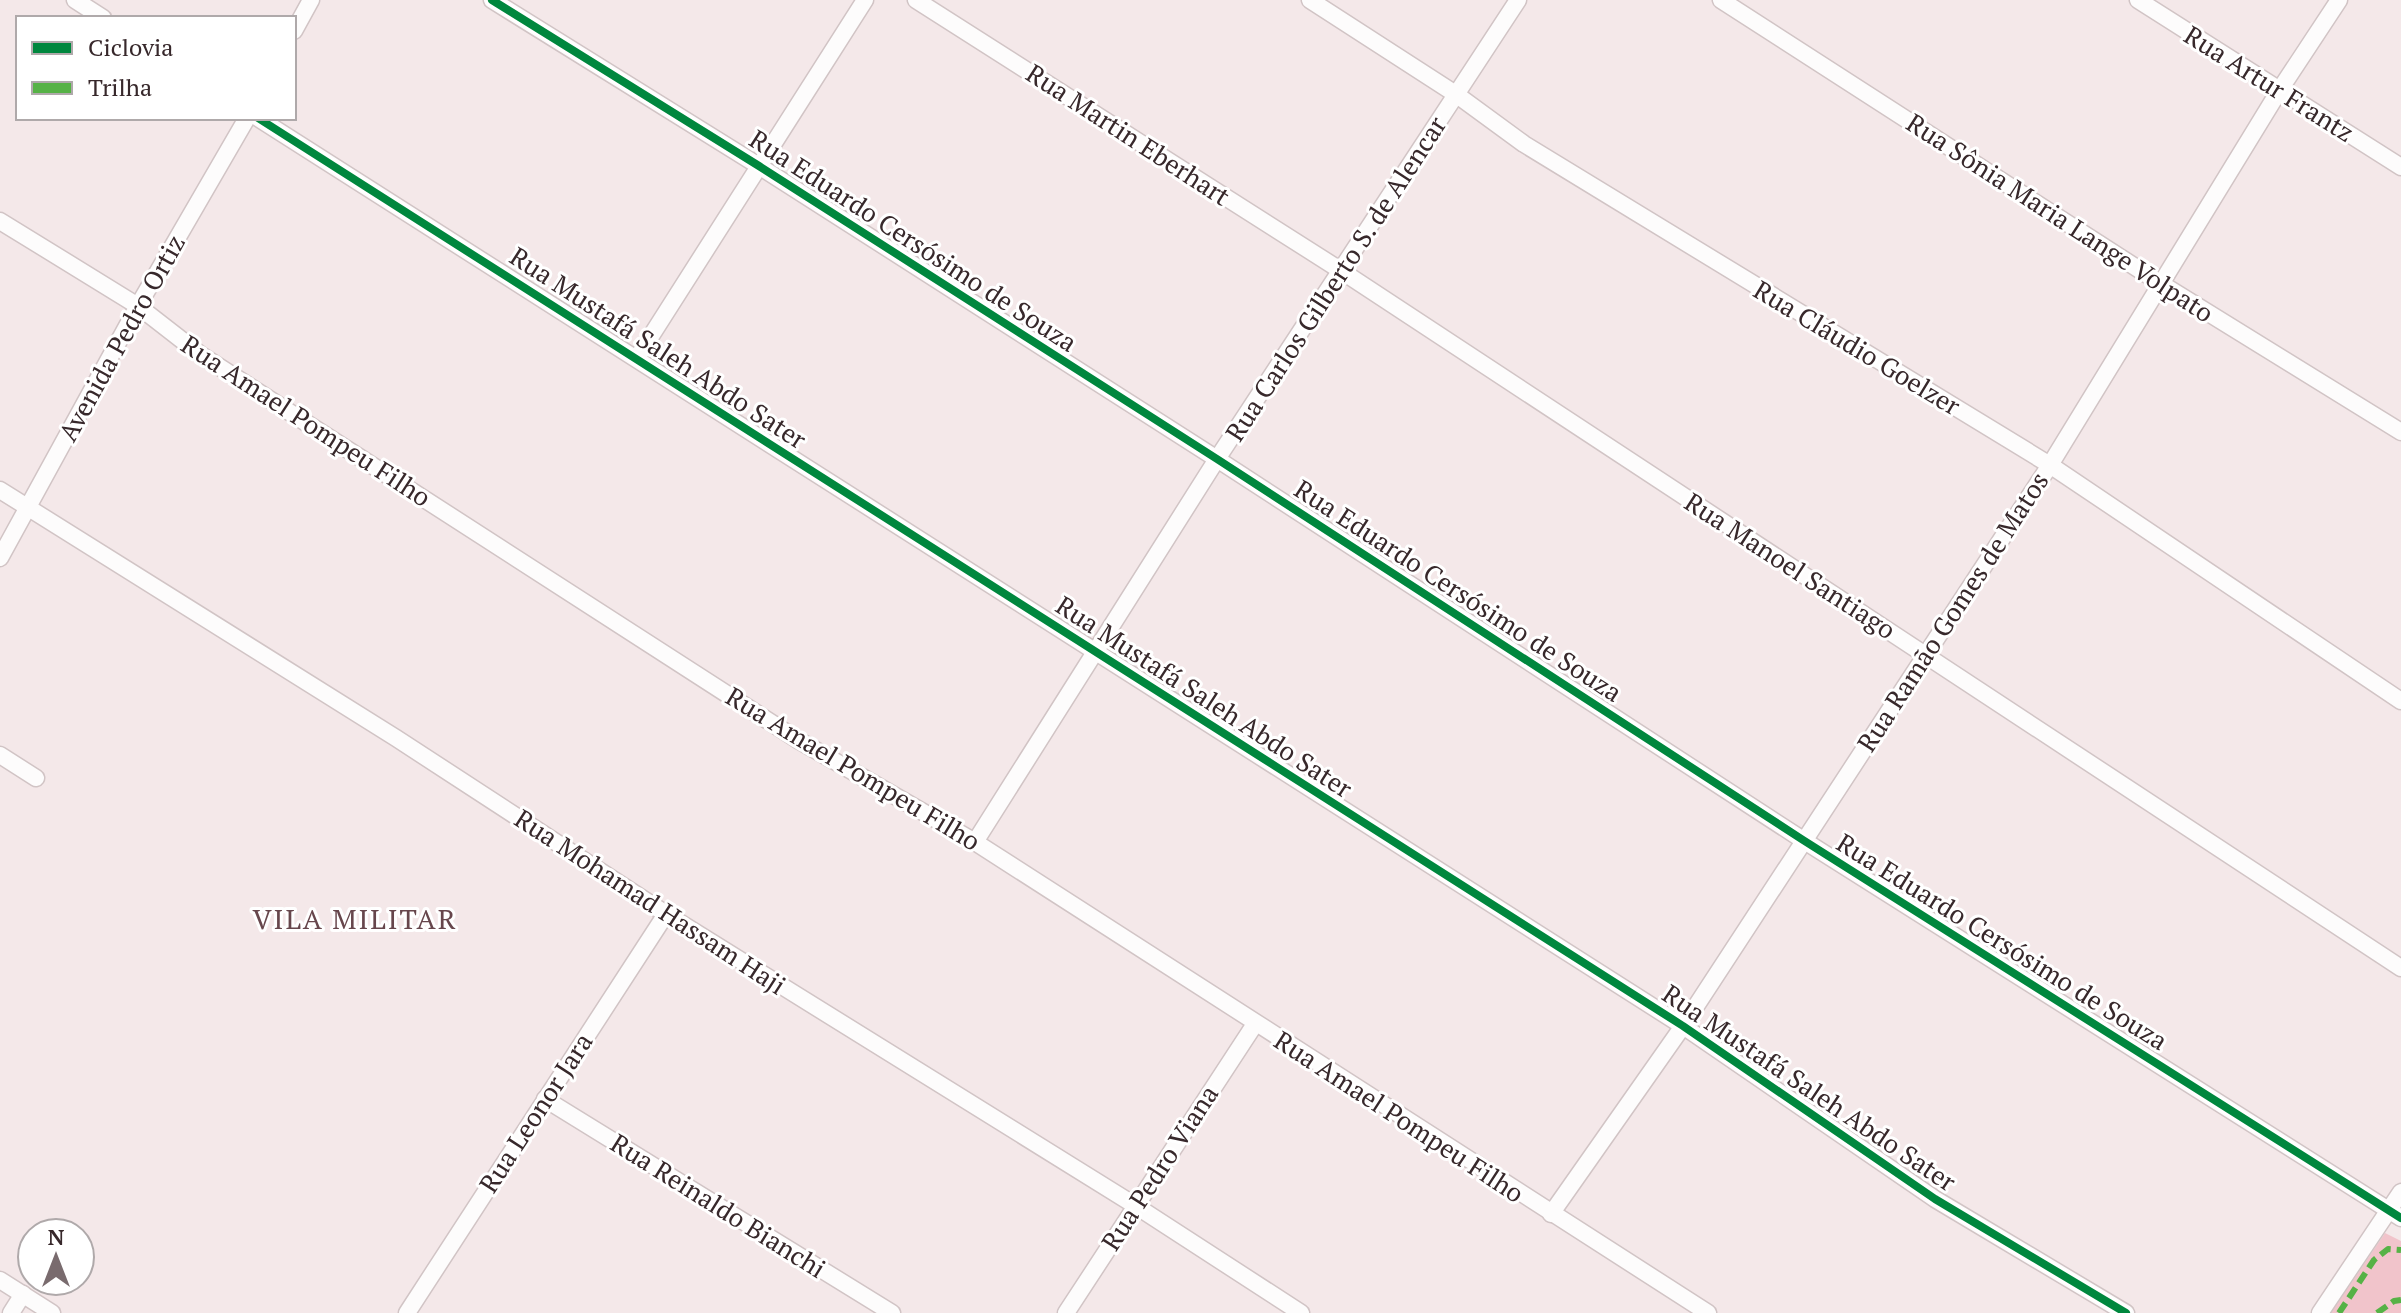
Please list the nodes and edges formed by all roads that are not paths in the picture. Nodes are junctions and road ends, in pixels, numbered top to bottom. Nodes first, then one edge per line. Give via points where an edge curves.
1 (75, 0) edge
2 (311, 0) edge
3 (492, 0) edge
4 (865, 0) edge
5 (916, 0) edge
6 (1310, 0) edge
7 (1518, 0) edge
8 (1721, 0) edge
9 (2138, 0) edge
10 (2339, 0) edge
11 (100, 16) edge
12 (296, 27) edge
13 (2279, 91) junction
14 (1457, 95) junction
15 (246, 120) edge
16 (261, 120) edge
17 (759, 166) junction
18 (2401, 167) edge
19 (0, 221) edge
20 (1340, 270) junction
21 (2160, 283) junction
22 (138, 306) junction
23 (637, 358) junction
24 (2401, 432) edge
25 (1217, 459) junction
26 (2050, 465) junction
27 (0, 490) edge
28 (28, 508) junction
29 (0, 558) edge
30 (1094, 651) junction
31 (1925, 655) junction
32 (2401, 701) edge
33 (0, 755) edge
34 (36, 778) dead end
35 (1803, 840) junction
36 (975, 842) junction
37 (666, 914) junction
38 (2401, 968) edge
39 (1255, 1024) junction
40 (1683, 1026) junction
41 (545, 1099) junction
42 (2401, 1192) edge
43 (1136, 1206) junction
44 (1551, 1214) junction
45 (2395, 1214) edge
46 (28, 1297) edge
47 (52, 1313) edge
48 (407, 1313) edge
49 (892, 1313) edge
50 (1066, 1313) edge
51 (1301, 1313) edge
52 (1708, 1313) edge
53 (2126, 1313) edge
54 (2320, 1313) edge

1 - 11 street
2 - 12 street
3 - 17 street, Rua Eduardo Cersósimo de Souza
4 - 17 street
5 - 20 street, Rua Martin Eberhart
6 - 14 street, Rua Cláudio Goelzer
7 - 14 street, Rua Carlos Gilberto S. de Alencar
8 - 21 street, Rua Sônia Maria Lange Volpato
9 - 13 street, Rua Artur Frantz
10 - 13 street, Rua Ramão Gomes de Matos
13 - 18 street, Rua Artur Frantz
13 - 21 street, Rua Ramão Gomes de Matos
14 - 20 street, Rua Carlos Gilberto S. de Alencar
14 - 26 street, Rua Cláudio Goelzer via 1524,144
15 - 22 street, Avenida Pedro Ortiz
16 - 23 street, Rua Mustafá Saleh Abdo Sater
17 - 23 street
17 - 25 street, Rua Eduardo Cersósimo de Souza
19 - 22 street, Rua Amael Pompeu Filho
20 - 25 street, Rua Carlos Gilberto S. de Alencar
20 - 31 street, Rua Manoel Santiago
21 - 24 street, Rua Sônia Maria Lange Volpato
21 - 26 street, Rua Ramão Gomes de Matos
22 - 28 street, Avenida Pedro Ortiz
22 - 36 street, Rua Amael Pompeu Filho via 201,355 784,732
23 - 30 street, Rua Mustafá Saleh Abdo Sater
25 - 30 street, Rua Carlos Gilberto S. de Alencar
25 - 35 street, Rua Eduardo Cersósimo de Souza
26 - 31 street, Rua Ramão Gomes de Matos
26 - 32 street, Rua Cláudio Goelzer
27 - 28 street, Rua Mohamad Hassam Haji
28 - 29 street, Avenida Pedro Ortiz
28 - 37 street, Rua Mohamad Hassam Haji
30 - 36 street, Rua Carlos Gilberto S. de Alencar
30 - 40 street, Rua Mustafá Saleh Abdo Sater
31 - 35 street, Rua Ramão Gomes de Matos
31 - 38 street, Rua Manoel Santiago
33 - 34 street
35 - 40 street, Rua Ramão Gomes de Matos
35 - 45 street, Rua Eduardo Cersósimo de Souza
36 - 39 street, Rua Amael Pompeu Filho
37 - 41 street, Rua Leonor Jara
37 - 43 street, Rua Mohamad Hassam Haji
39 - 43 street, Rua Pedro Viana
39 - 44 street, Rua Amael Pompeu Filho
40 - 44 street, Rua Ramão Gomes de Matos
40 - 53 street, Rua Mustafá Saleh Abdo Sater via 1935,1199
41 - 48 street, Rua Leonor Jara
41 - 49 street, Rua Reinaldo Bianchi
42 - 45 street
43 - 50 street, Rua Pedro Viana
43 - 51 street, Rua Mohamad Hassam Haji
44 - 52 street, Rua Amael Pompeu Filho
45 - 54 street
46 - 47 street

